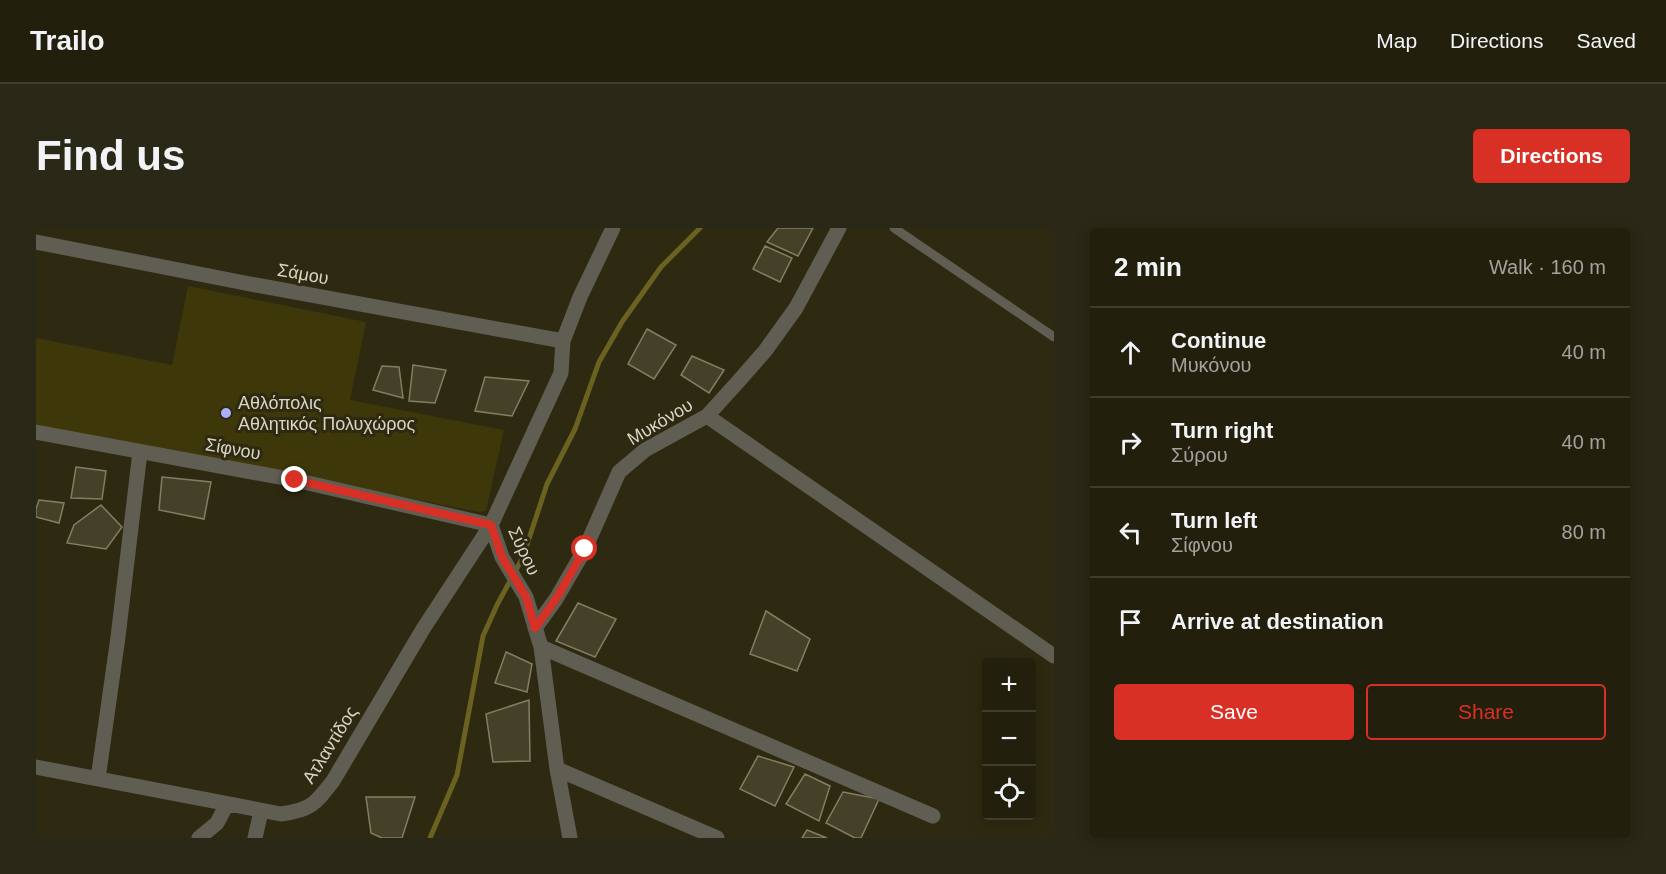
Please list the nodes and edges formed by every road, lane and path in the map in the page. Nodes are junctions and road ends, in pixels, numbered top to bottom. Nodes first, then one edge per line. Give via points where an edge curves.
1 (613, 228) edge
2 (839, 228) edge
3 (894, 228) edge
4 (36, 242) edge
5 (1054, 337) edge
6 (563, 341) junction
7 (707, 416) junction
8 (36, 432) edge
9 (140, 452) junction
10 (491, 525) junction
11 (535, 628) junction
12 (541, 646) junction
13 (1054, 656) edge
14 (36, 767) edge
15 (557, 769) junction
16 (98, 779) junction
17 (227, 804) junction
18 (261, 811) junction
19 (933, 816) dead end
20 (199, 838) edge
21 (255, 838) edge
22 (570, 838) edge
23 (717, 838) edge

1 - 6 street, Σύρου via 579,297
2 - 7 street, Μυκόνου via 796,308 765,351
3 - 5 lane
4 - 6 street, Σάμου
6 - 10 street, Σύρου via 561,374
7 - 11 street, Μυκόνου via 645,450 620,472 585,549
7 - 13 street
8 - 9 street, Σίφνου
9 - 10 street, Σίφνου via 295,480
9 - 16 street
10 - 11 street, Σύρου via 502,557 526,597
10 - 18 street, Ατλαντίδος via 318,800 303,811
11 - 12 street, Σύρου
12 - 15 street, Σύρου
12 - 19 street
14 - 16 street, Ατλαντίδος
15 - 22 street, Σύρου
15 - 23 street
16 - 17 street, Ατλαντίδος
17 - 18 street, Ατλαντίδος
17 - 20 street via 217,823
18 - 21 street

